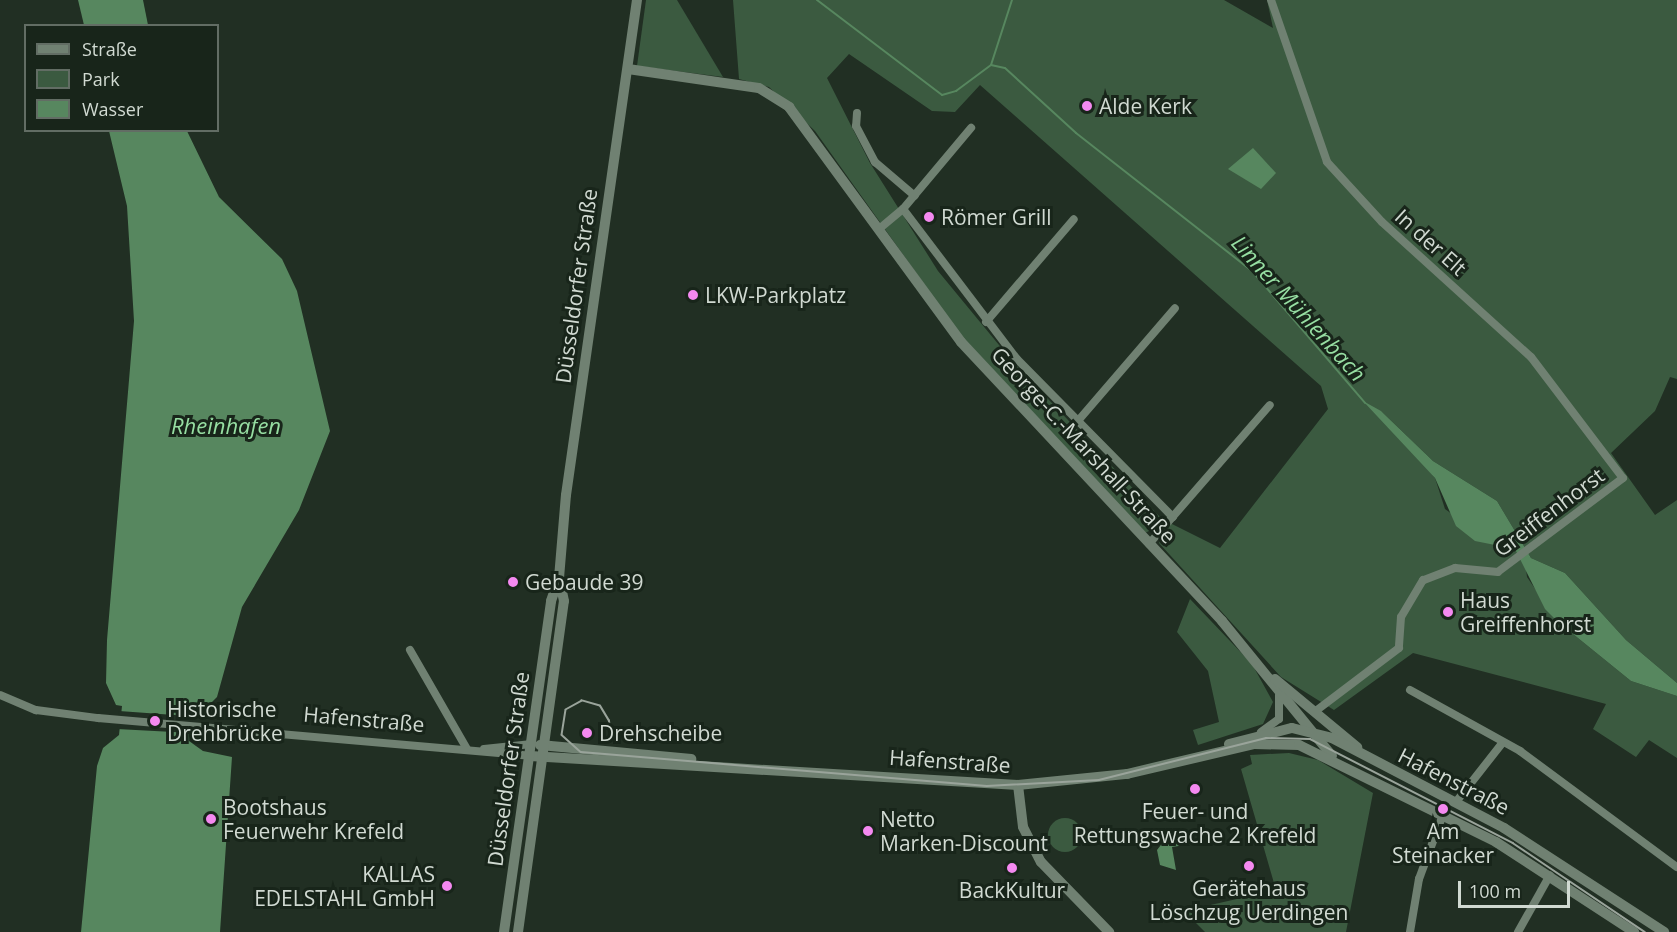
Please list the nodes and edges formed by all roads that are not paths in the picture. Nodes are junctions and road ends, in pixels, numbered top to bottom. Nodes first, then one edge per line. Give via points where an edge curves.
1 (637, 0) edge
2 (1271, 0) edge
3 (628, 69) junction
4 (857, 113) dead end
5 (971, 128) dead end
6 (915, 196) junction
7 (903, 209) junction
8 (1074, 219) dead end
9 (882, 233) junction
10 (1175, 308) dead end
11 (986, 321) junction
12 (1270, 405) dead end
13 (1077, 422) junction
14 (1623, 478) joint
15 (1173, 517) junction
16 (1149, 544) junction
17 (560, 578) junction
18 (410, 650) dead end
19 (1265, 670) junction
20 (1410, 690) dead end
21 (0, 695) edge
22 (1301, 697) junction
23 (1285, 704) junction
24 (1317, 710) junction
25 (1307, 729) junction
26 (1258, 734) junction
27 (1503, 742) junction
28 (532, 744) junction
29 (546, 745) junction
30 (467, 749) junction
31 (484, 749) junction
32 (1209, 752) junction
33 (530, 756) junction
34 (544, 757) junction
35 (1336, 760) junction
36 (721, 764) junction
37 (1381, 765) junction
38 (1018, 785) junction
39 (1456, 802) junction
40 (1442, 817) junction
41 (1677, 856) edge
42 (1674, 866) edge
43 (1550, 875) junction
44 (504, 932) edge
45 (518, 932) edge
46 (1109, 932) edge
47 (1410, 932) edge
48 (1518, 932) edge
49 (1634, 932) edge
50 (1664, 932) edge

1 - 3 main road, Düsseldorfer Straße
2 - 14 street, In der Elt via 1327,162 1382,222 1531,357
3 - 9 main road, George-C.-Marshall-Straße via 771,93 811,133
3 - 17 main road, Düsseldorfer Straße via 566,495
4 - 6 street via 856,126 875,162
5 - 6 street
6 - 7 street
7 - 9 street
7 - 11 street
8 - 11 street
9 - 16 main road, George-C.-Marshall-Straße via 989,375
10 - 13 street
11 - 13 street
12 - 15 street
13 - 15 street
14 - 24 street, Greiffenhorst via 1498,572 1455,568 1423,580 1401,617 1399,648
15 - 16 street
16 - 19 main road, George-C.-Marshall-Straße
17 - 28 main road, Düsseldorfer Straße via 551,601
17 - 29 main road, Düsseldorfer Straße via 564,602
18 - 30 street
19 - 22 main road
19 - 23 main road, George-C.-Marshall-Straße
20 - 27 street
21 - 30 street, Hafenstraße via 36,710 98,718
22 - 23 street
22 - 24 main road
23 - 25 main road, George-C.-Marshall-Straße
23 - 26 street via 1274,725
24 - 37 main road
25 - 26 main road, Hafenstraße
25 - 35 main road, George-C.-Marshall-Straße
25 - 37 main road, Hafenstraße
26 - 32 main road, Hafenstraße
27 - 39 street
27 - 42 street
28 - 29 main road, Hafenstraße
28 - 31 street, Hafenstraße
28 - 33 main road, Düsseldorfer Straße
29 - 34 main road, Düsseldorfer Straße
29 - 36 main road, Hafenstraße
30 - 31 street, Hafenstraße
31 - 33 street, Hafenstraße
32 - 35 main road, Hafenstraße via 1299,745
32 - 38 main road, Hafenstraße via 1126,774
33 - 34 main road, Hafenstraße
33 - 44 main road, Düsseldorfer Straße
34 - 36 main road, Hafenstraße
34 - 45 main road, Düsseldorfer Straße
35 - 40 main road, Hafenstraße
36 - 38 main road, Hafenstraße
37 - 39 main road, Hafenstraße
38 - 46 main road via 1023,827 1041,862
39 - 50 main road, Hafenstraße via 1529,842
40 - 43 main road, Hafenstraße
40 - 47 street via 1419,879
41 - 42 street
43 - 48 street
43 - 49 main road, Hafenstraße

